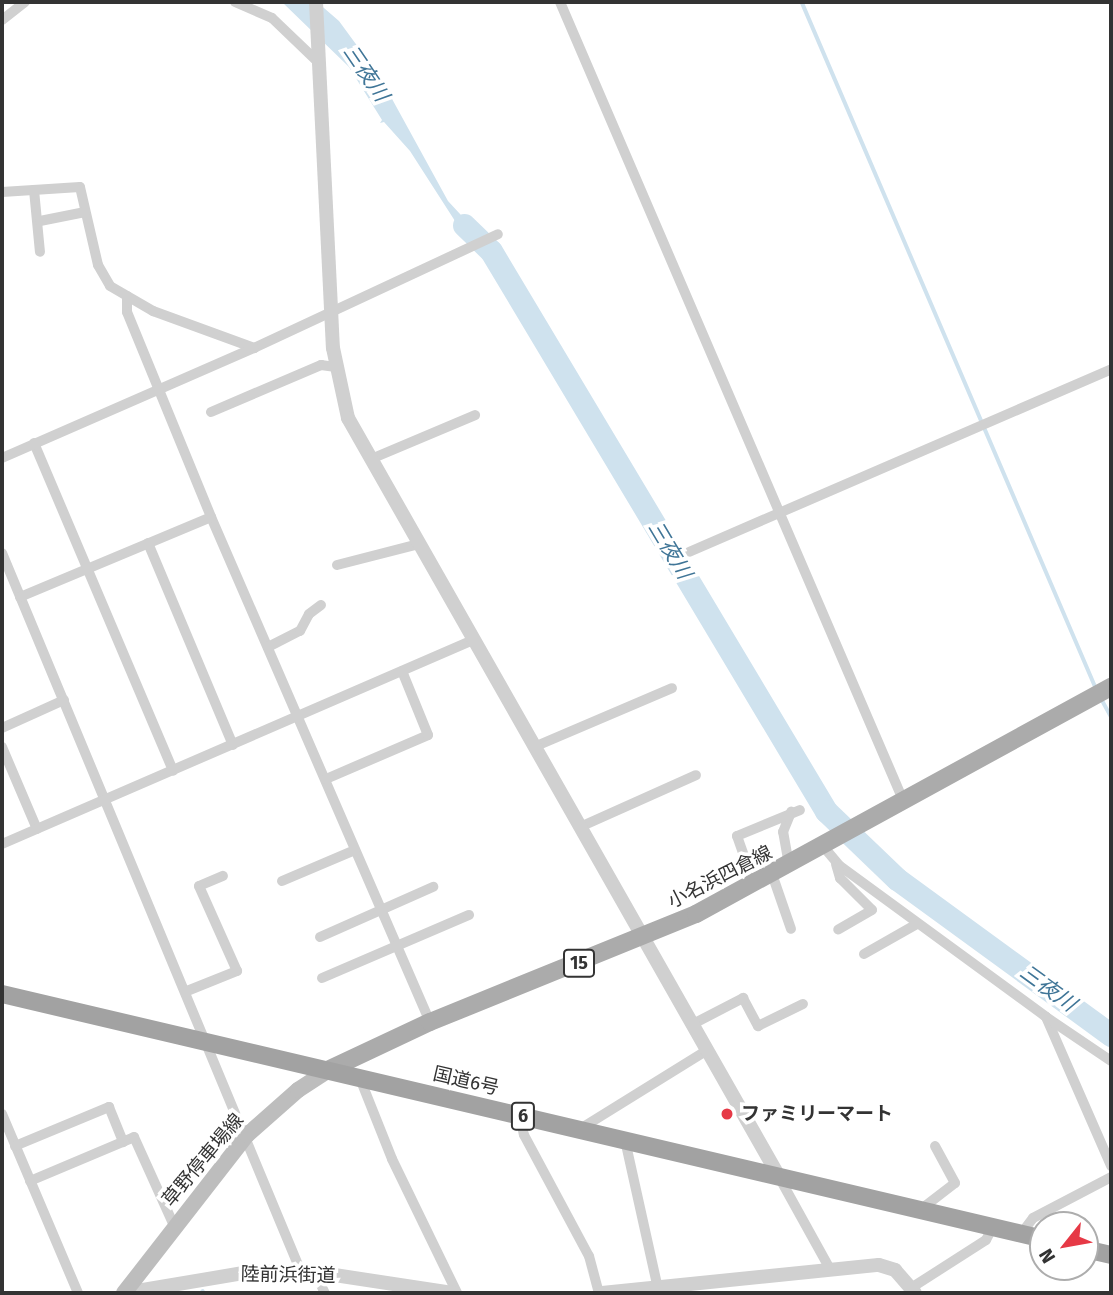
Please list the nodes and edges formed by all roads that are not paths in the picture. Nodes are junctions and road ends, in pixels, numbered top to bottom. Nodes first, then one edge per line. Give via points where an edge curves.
1 (25, 2) edge
2 (235, 2) edge
3 (317, 2) edge
4 (560, 2) edge
5 (2, 19) edge
6 (322, 66) junction
7 (34, 190) junction
8 (2, 192) edge
9 (85, 212) junction
10 (40, 222) junction
11 (498, 234) dead end
12 (40, 252) dead end
13 (127, 296) junction
14 (332, 308) junction
15 (254, 348) junction
16 (336, 367) junction
17 (1111, 369) edge
18 (158, 389) junction
19 (211, 412) dead end
20 (475, 415) dead end
21 (34, 443) junction
22 (2, 457) edge
23 (371, 459) junction
24 (778, 512) junction
25 (211, 516) junction
26 (148, 543) junction
27 (419, 544) junction
28 (689, 552) dead end
29 (2, 553) edge
30 (337, 565) dead end
31 (87, 569) junction
32 (20, 597) junction
33 (321, 605) dead end
34 (473, 640) junction
35 (268, 647) junction
36 (402, 671) junction
37 (1111, 687) edge
38 (672, 688) dead end
39 (64, 700) junction
40 (298, 716) junction
41 (2, 728) edge
42 (233, 745) junction
43 (2, 747) edge
44 (534, 747) junction
45 (173, 771) junction
46 (696, 775) dead end
47 (326, 779) junction
48 (903, 800) junction
49 (104, 802) junction
50 (580, 827) junction
51 (37, 829) junction
52 (2, 844) edge
53 (355, 850) junction
54 (828, 853) junction
55 (789, 865) junction
56 (772, 874) junction
57 (223, 876) dead end
58 (282, 881) dead end
59 (754, 884) junction
60 (433, 887) dead end
61 (382, 910) junction
62 (469, 915) dead end
63 (916, 924) junction
64 (791, 929) dead end
65 (838, 930) dead end
66 (320, 937) dead end
67 (642, 939) junction
68 (398, 946) junction
69 (864, 954) dead end
70 (322, 978) dead end
71 (187, 991) junction
72 (2, 994) edge
73 (803, 1004) dead end
74 (1046, 1017) junction
75 (430, 1022) junction
76 (691, 1024) junction
77 (206, 1041) junction
78 (706, 1051) junction
79 (1111, 1061) edge
80 (330, 1069) junction
81 (359, 1076) junction
82 (2, 1114) edge
83 (520, 1115) junction
84 (580, 1129) junction
85 (247, 1135) junction
86 (625, 1140) junction
87 (123, 1142) junction
88 (15, 1146) junction
89 (935, 1146) dead end
90 (1111, 1166) edge
91 (778, 1175) junction
92 (1111, 1177) edge
93 (30, 1181) junction
94 (920, 1210) junction
95 (992, 1227) junction
96 (175, 1228) junction
97 (1021, 1234) junction
98 (1029, 1236) edge
99 (830, 1269) junction
100 (308, 1272) junction
101 (658, 1289) junction
102 (913, 1291) edge
103 (78, 1293) edge
104 (125, 1293) edge
105 (326, 1293) edge
106 (454, 1293) edge
107 (601, 1293) edge

1 - 5 street
2 - 6 street via 272,18
3 - 6 street
4 - 24 street
6 - 14 street
7 - 8 street
7 - 9 street via 80,187
7 - 10 street
9 - 10 street
9 - 13 street via 102,276
10 - 12 street
11 - 14 street
13 - 15 street via 153,311
13 - 18 street via 127,312
14 - 15 street
14 - 16 street
15 - 18 street
16 - 19 street via 321,365
16 - 23 street via 341,400
17 - 24 street
18 - 21 street
18 - 25 street
20 - 23 street
21 - 22 street
21 - 31 street
23 - 27 street
24 - 28 street
24 - 48 street
25 - 26 street
25 - 35 street
26 - 31 street
26 - 42 street
27 - 30 street
27 - 34 street
29 - 32 street
31 - 32 street
31 - 45 street
32 - 39 street
33 - 35 street via 309,614 300,631
34 - 36 street
34 - 44 street
35 - 40 street
36 - 40 street
36 - 47 street via 428,735
37 - 48 main road, 小名浜四倉線 / 15
38 - 44 street
39 - 41 street
39 - 49 street
40 - 42 street
40 - 47 street
42 - 45 street
43 - 51 street
44 - 50 street
45 - 49 street
46 - 50 street
47 - 53 street
48 - 54 main road, 小名浜四倉線 / 15
49 - 51 street
49 - 71 street
50 - 67 street
51 - 52 street
53 - 58 street
53 - 61 street
54 - 55 main road, 小名浜四倉線 / 15
54 - 63 street
54 - 65 street via 841,878 872,911
55 - 56 main road, 小名浜四倉線 / 15
55 - 59 street via 783,832 796,811 737,836
56 - 59 main road, 小名浜四倉線 / 15
56 - 64 street
57 - 71 street via 199,886 237,971
59 - 67 main road, 小名浜四倉線 / 15
60 - 61 street
61 - 66 street
61 - 68 street
62 - 68 street
63 - 69 street
63 - 74 street
67 - 75 main road, 小名浜四倉線 / 15
67 - 76 street
68 - 70 street
68 - 75 street
71 - 77 street
72 - 77 highway, 国道6号 / 6
73 - 76 street via 758,1026 743,998
74 - 79 street
74 - 90 street
75 - 80 main road, 小名浜四倉線 / 15
76 - 78 street
77 - 80 highway, 国道6号 / 6
77 - 85 street
78 - 84 street
78 - 91 street
80 - 81 highway, 国道6号 / 6
80 - 85 main road, 草野停車場線
81 - 83 highway, 国道6号 / 6
81 - 106 street via 361,1090
82 - 88 street
83 - 84 highway, 国道6号 / 6
83 - 107 street via 524,1135 589,1256
84 - 86 highway, 国道6号 / 6
85 - 96 main road, 草野停車場線
85 - 100 street
86 - 91 highway, 国道6号 / 6
86 - 101 street
87 - 88 street via 109,1107
87 - 93 street
87 - 96 street via 134,1137
88 - 93 street
89 - 94 street via 955,1184
91 - 94 highway, 国道6号 / 6
91 - 99 street
92 - 97 street via 1033,1218
93 - 103 street
94 - 95 highway, 国道6号 / 6
95 - 97 highway, 国道6号 / 6
95 - 102 street via 986,1240
96 - 104 main road, 草野停車場線
97 - 98 highway, 国道6号 / 6
99 - 101 street
99 - 102 street via 879,1265 895,1270
100 - 104 street, 陸前浜街道 via 254,1271
100 - 105 street
100 - 106 street, 陸前浜街道
101 - 107 street

